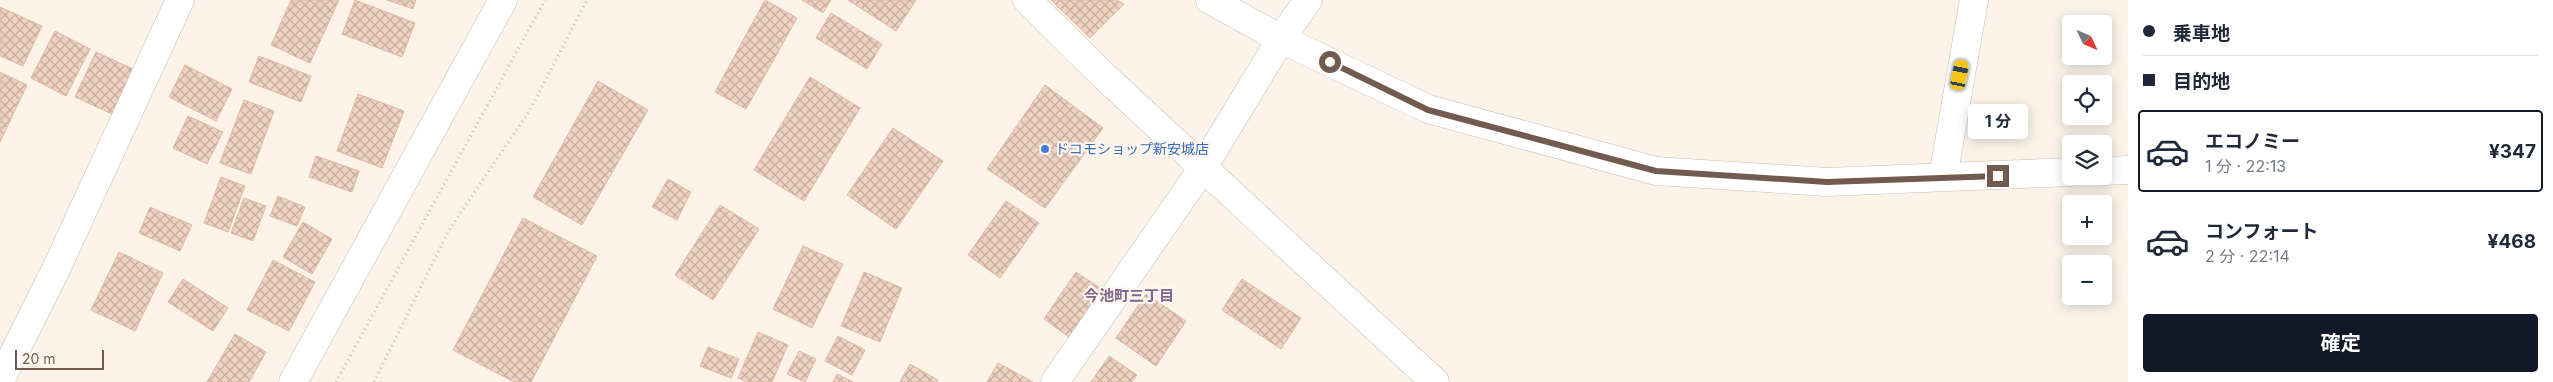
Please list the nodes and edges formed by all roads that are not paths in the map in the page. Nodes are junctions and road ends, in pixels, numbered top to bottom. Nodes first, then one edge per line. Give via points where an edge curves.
1 (180, 0) edge
2 (503, 0) edge
3 (1027, 0) edge
4 (1210, 0) edge
5 (1308, 0) edge
6 (1974, 0) edge
7 (1281, 39) junction
8 (1202, 169) junction
9 (2128, 170) edge
10 (2112, 171) edge
11 (2062, 172) edge
12 (1943, 177) junction
13 (0, 381) edge
14 (293, 382) edge
15 (1055, 382) edge
16 (1435, 382) edge

1 - 13 street via 57,267
2 - 14 street
3 - 8 street
4 - 7 street
5 - 7 street
6 - 12 street
7 - 8 street
7 - 12 street via 1428,110 1656,171 1827,182
8 - 15 street
8 - 16 street
9 - 10 street
11 - 12 street

